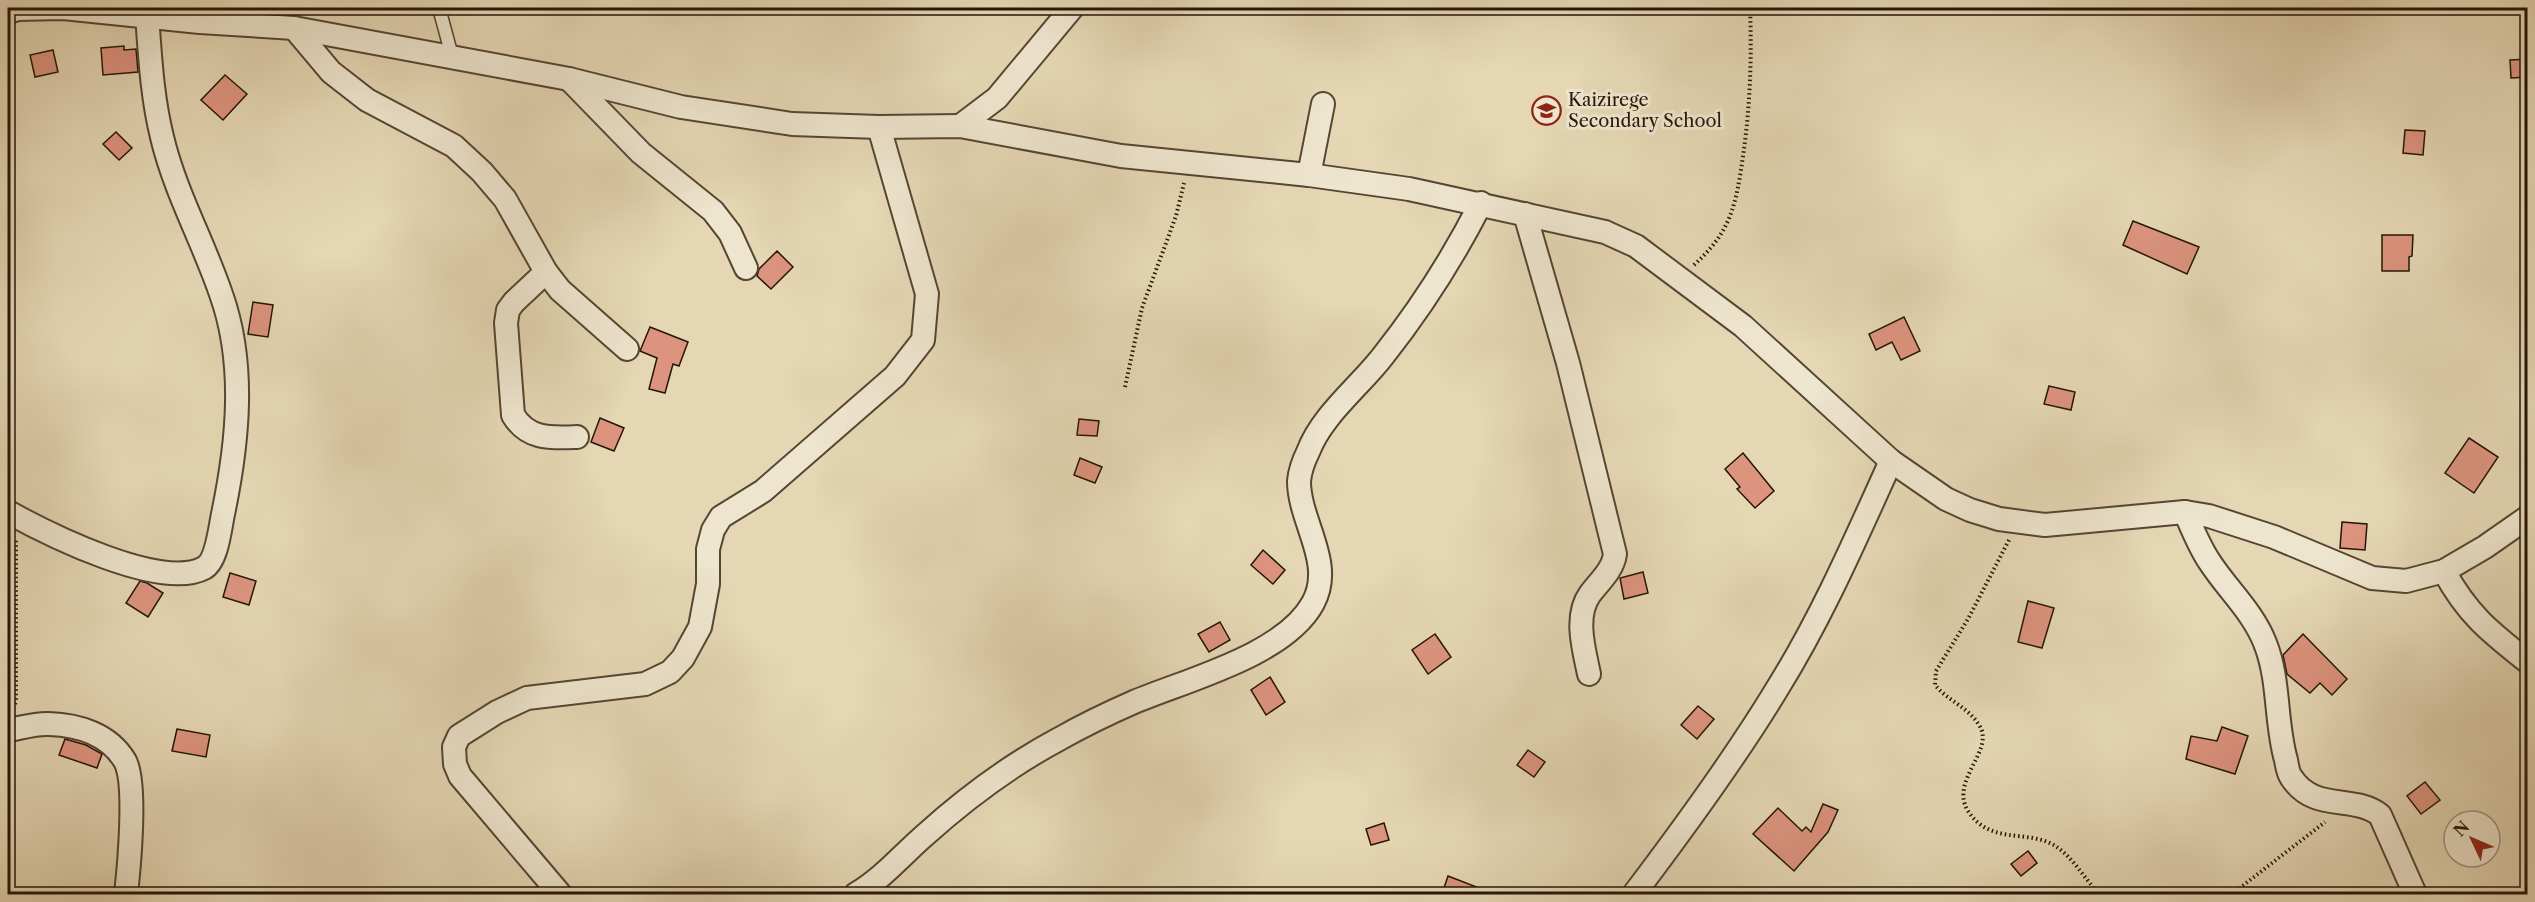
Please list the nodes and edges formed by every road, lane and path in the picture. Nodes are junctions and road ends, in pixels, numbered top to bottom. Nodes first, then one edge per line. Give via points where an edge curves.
1 (439, 8) edge
2 (1072, 8) edge
3 (1750, 8) edge
4 (14, 10) edge
5 (147, 15) junction
6 (294, 28) junction
7 (452, 56) junction
8 (569, 79) junction
9 (1323, 104) dead end
10 (960, 126) junction
11 (879, 127) junction
12 (1190, 162) junction
13 (1309, 175) junction
14 (1481, 203) junction
15 (1526, 214) junction
16 (746, 268) dead end
17 (546, 272) junction
18 (1681, 278) junction
19 (627, 349) dead end
20 (1125, 387) dead end
21 (577, 437) dead end
22 (1891, 461) junction
23 (2185, 512) junction
24 (12, 514) edge
25 (2528, 517) edge
26 (2020, 522) junction
27 (2444, 571) junction
28 (2528, 662) edge
29 (1589, 674) dead end
30 (10, 720) edge
31 (2346, 804) junction
32 (126, 894) edge
33 (560, 894) edge
34 (856, 894) edge
35 (1634, 894) edge
36 (2099, 894) edge
37 (2232, 894) edge
38 (2415, 894) edge

1 - 7 lane
2 - 10 street via 997,98
3 - 18 path via 1748,125 1738,186 1726,224 1710,250
4 - 5 street via 63,8
5 - 6 street
5 - 24 street via 154,97 162,137 189,218 222,295 236,358 238,400 229,485 216,550 207,567 172,574 126,564
6 - 7 street
6 - 17 street via 331,72 368,100 454,146 482,172 505,199
7 - 8 street
8 - 11 street via 681,107 792,124
8 - 16 street via 641,153 713,211 730,233
9 - 13 street
10 - 11 street
10 - 12 street via 1121,156
11 - 33 street via 927,294 923,340 886,384 763,491 721,517 708,549 708,584 700,627 683,658 669,672 645,684 527,698 459,736 454,747 460,776
12 - 13 street
12 - 20 path via 1176,216 1142,308
13 - 14 street
14 - 15 street
14 - 34 street via 1459,247 1408,325 1322,426 1309,449 1299,478 1300,493 1321,578 1313,603 1300,619 1277,642 1133,702 1060,738 1000,775 925,835 876,882
15 - 18 street via 1605,232 1636,246
15 - 29 street via 1615,554 1612,566 1587,597 1582,613 1582,642
17 - 19 street via 560,290
17 - 21 street via 508,310 513,415 530,434
18 - 22 street via 1743,326
22 - 26 street via 1946,499 1989,516
22 - 35 street via 1825,601 1778,689
23 - 26 street via 2045,525
23 - 27 street via 2274,537 2372,578 2406,581
23 - 31 street via 2209,561 2254,620 2266,645 2291,777 2308,793 2327,802
24 - 30 path via 16,702
25 - 27 street
26 - 36 path via 1936,672 1935,685 1967,710 1984,734 1965,783 1963,798 1968,811 1994,832 2050,843 2066,854
27 - 28 street via 2473,616
30 - 32 street via 80,728 105,739 125,761 131,793
31 - 37 path
31 - 38 street via 2360,805 2380,815

